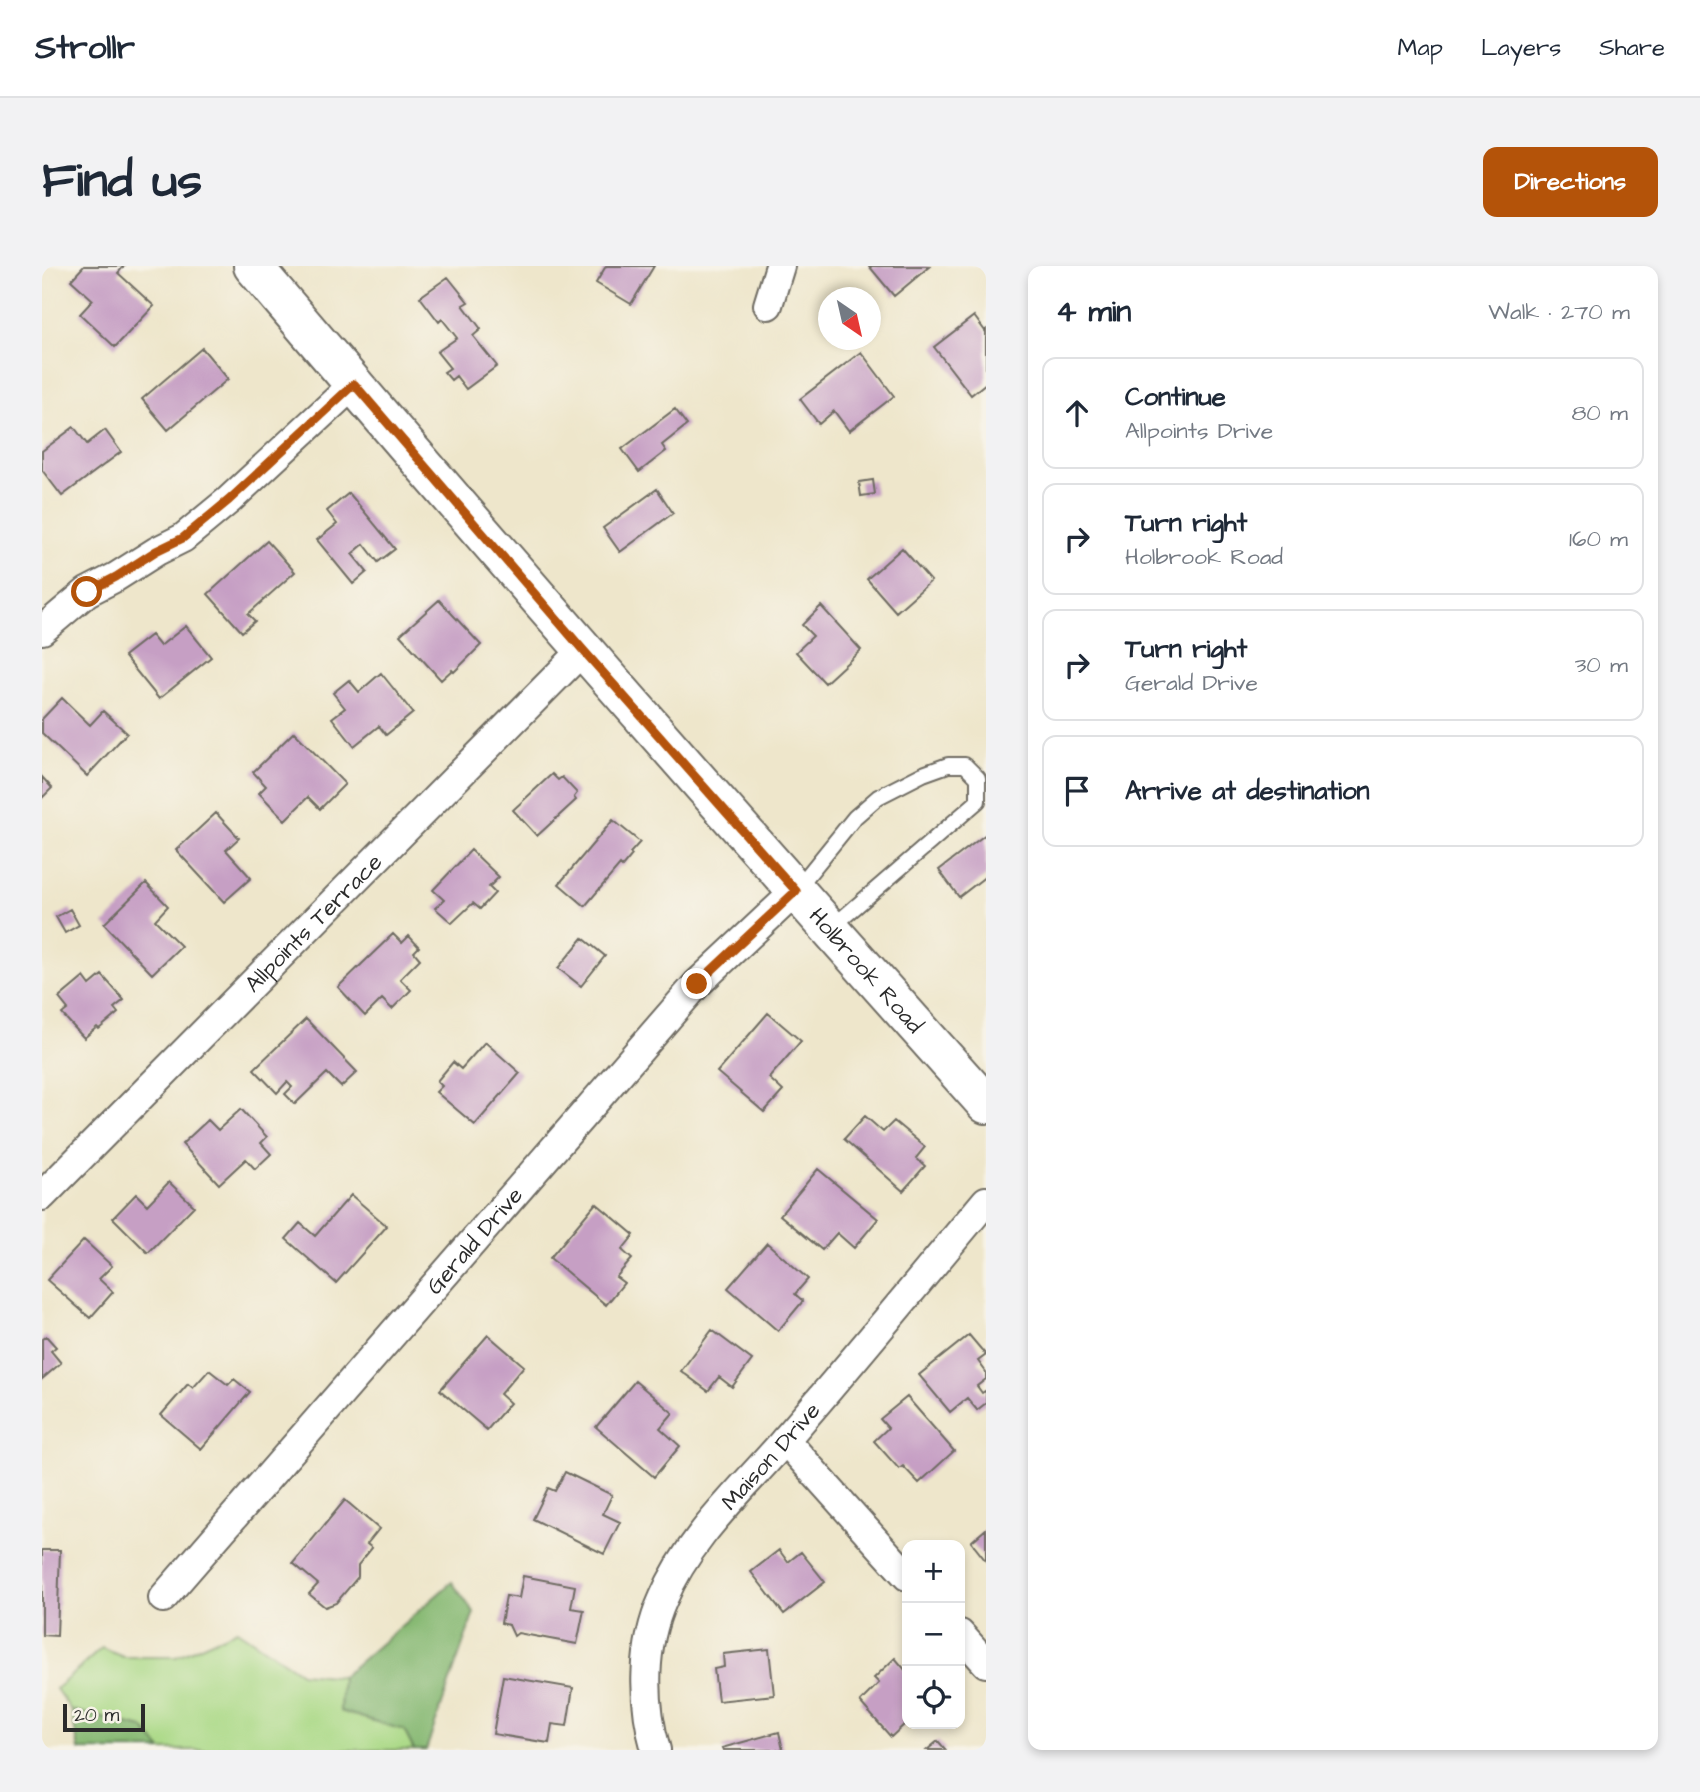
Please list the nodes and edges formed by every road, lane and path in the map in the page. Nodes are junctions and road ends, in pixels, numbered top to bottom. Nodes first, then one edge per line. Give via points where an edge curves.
1 (253, 266) edge
2 (780, 266) edge
3 (768, 305) dead end
4 (354, 384) junction
5 (42, 630) edge
6 (583, 650) junction
7 (796, 891) junction
8 (830, 929) junction
9 (986, 1104) edge
10 (42, 1196) edge
11 (986, 1201) edge
12 (785, 1440) junction
13 (902, 1570) edge
14 (163, 1598) dead end
15 (965, 1640) edge
16 (986, 1663) edge
17 (656, 1750) edge

1 - 4 street, Holbrook Road
2 - 3 street
4 - 5 street via 183,538 87,592
4 - 6 street, Holbrook Road
6 - 7 street, Holbrook Road
6 - 10 street, Allpoints Terrace
7 - 8 street, Holbrook Road
7 - 8 lane via 855,817 878,797 948,765 965,765 972,771 978,778 978,801
7 - 14 street, Gerald Drive via 697,984
8 - 9 street, Holbrook Road
11 - 12 street, Maison Drive
12 - 13 street
12 - 17 street, Maison Drive via 695,1541 663,1598 647,1656 645,1686
15 - 16 street

